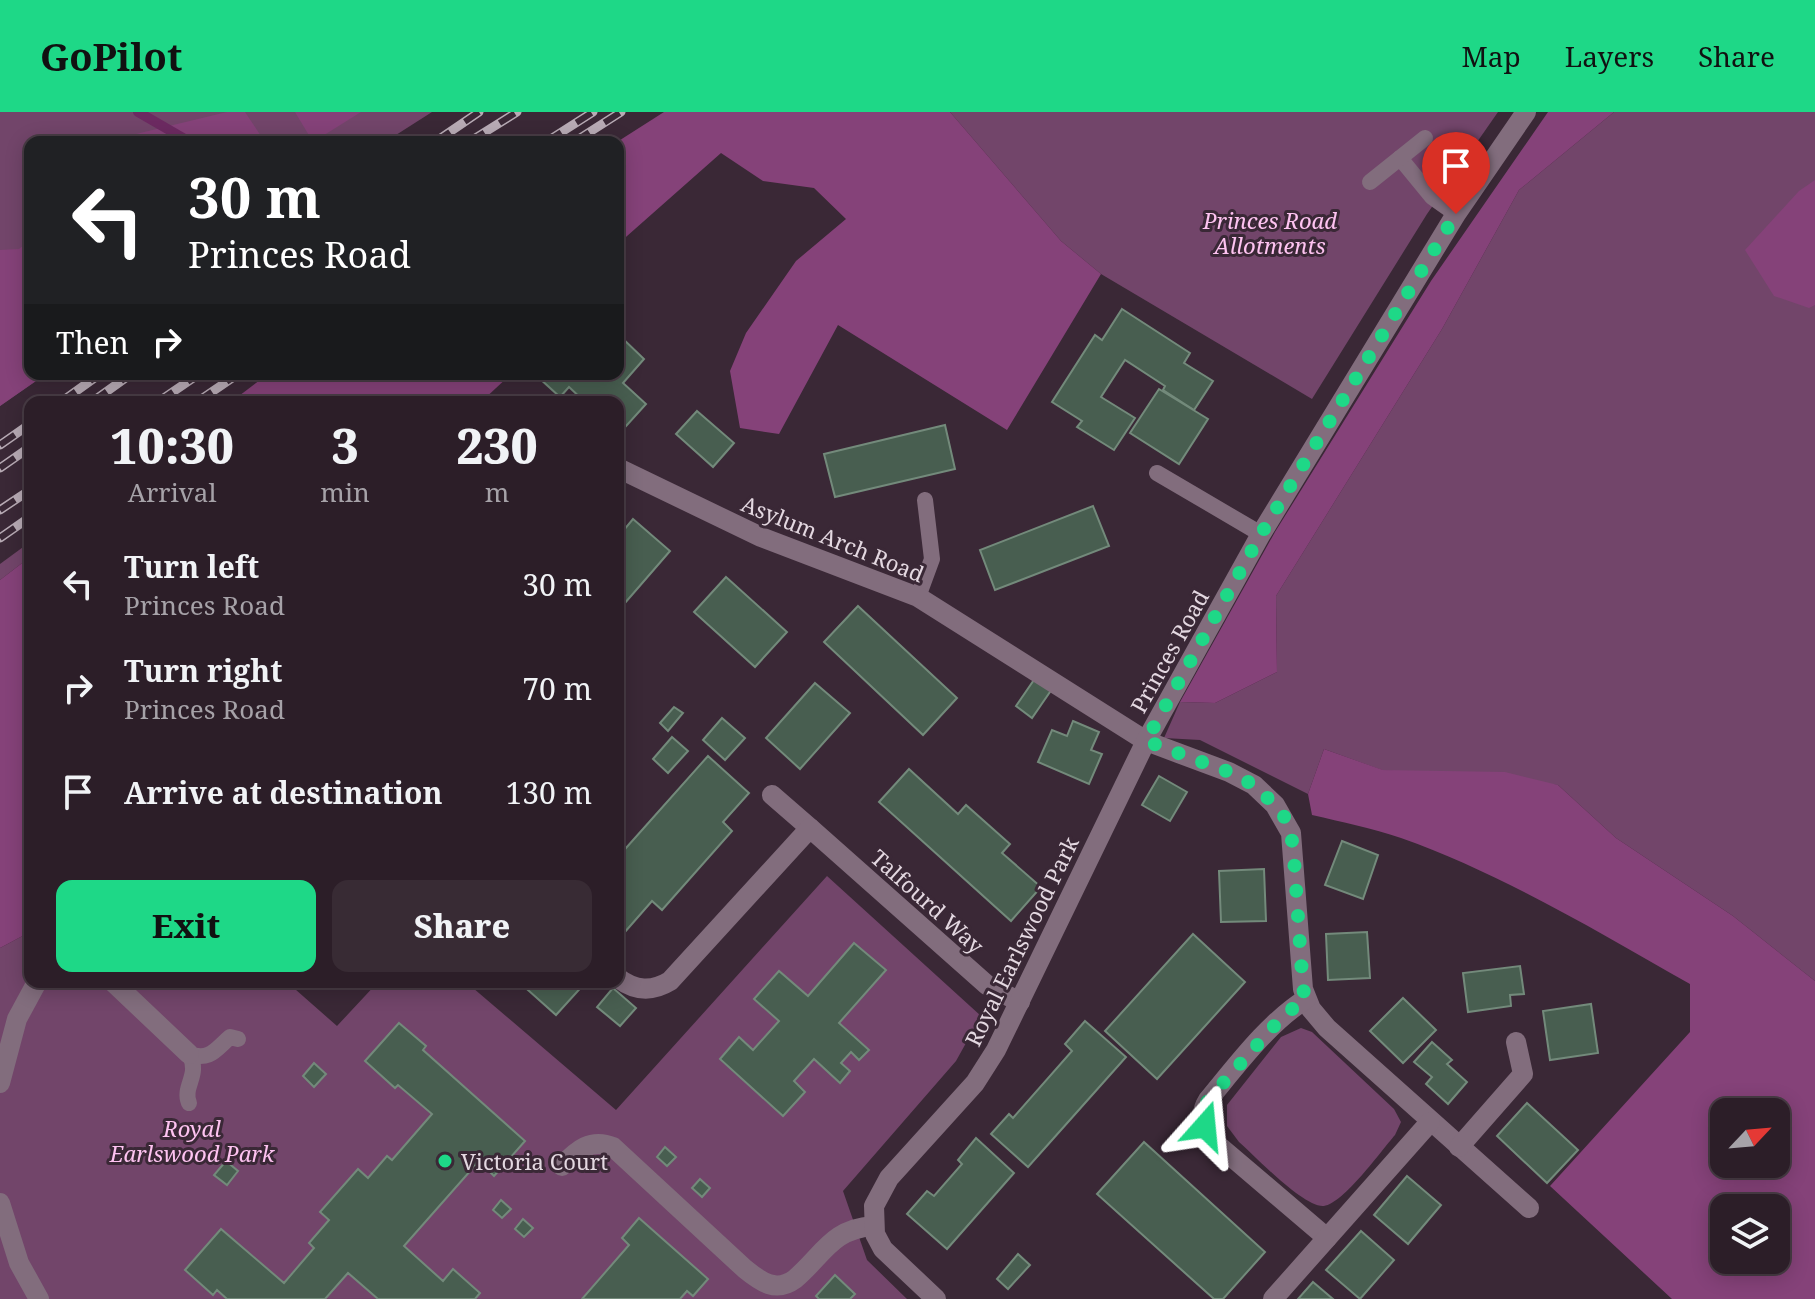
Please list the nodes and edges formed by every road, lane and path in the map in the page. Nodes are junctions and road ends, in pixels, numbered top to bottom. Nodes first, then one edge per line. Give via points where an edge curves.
1 (1526, 112) edge
2 (1425, 138) dead end
3 (1400, 158) junction
4 (1370, 182) dead end
5 (1456, 214) junction
6 (624, 471) edge
7 (1157, 473) dead end
8 (925, 500) dead end
9 (1261, 534) junction
10 (918, 597) junction
11 (1146, 741) junction
12 (772, 795) dead end
13 (810, 828) junction
14 (624, 981) edge
15 (34, 988) edge
16 (119, 988) edge
17 (1306, 999) junction
18 (1020, 1002) junction
19 (238, 1039) dead end
20 (1516, 1042) dead end
21 (189, 1054) junction
22 (0, 1083) edge
23 (189, 1103) dead end
24 (1430, 1122) junction
25 (1459, 1147) junction
26 (562, 1166) dead end
27 (0, 1203) edge
28 (1529, 1208) dead end
29 (873, 1226) junction
30 (1327, 1238) junction
31 (39, 1299) edge
32 (936, 1299) edge
33 (1273, 1299) edge

1 - 5 street, Princes Road
2 - 3 lane
3 - 4 lane
3 - 5 lane via 1432,197
5 - 9 street, Princes Road
6 - 10 street, Asylum Arch Road via 761,537
7 - 9 lane
8 - 10 lane via 932,559
9 - 11 street, Princes Road
10 - 11 street, Asylum Arch Road
11 - 17 street, Princes Road via 1254,785 1285,818 1293,844
11 - 18 street, Royal Earlswood Park
12 - 13 street, Talfourd Way
13 - 14 street via 670,981 641,989
13 - 18 street, Talfourd Way via 987,985
15 - 22 street via 17,1019
16 - 21 street
17 - 24 street via 1317,1018
17 - 30 street via 1238,1065 1204,1106 1203,1119 1219,1146
18 - 29 street, Royal Earlswood Park via 975,1083 882,1188
19 - 21 lane via 230,1037 209,1056
20 - 25 street via 1523,1074
21 - 23 lane via 194,1068 186,1095
24 - 25 street
24 - 30 street
25 - 28 street
26 - 29 street via 584,1146 613,1147 745,1269 773,1286 795,1279 843,1232
27 - 31 street via 19,1263
29 - 32 street via 890,1257
30 - 33 street

